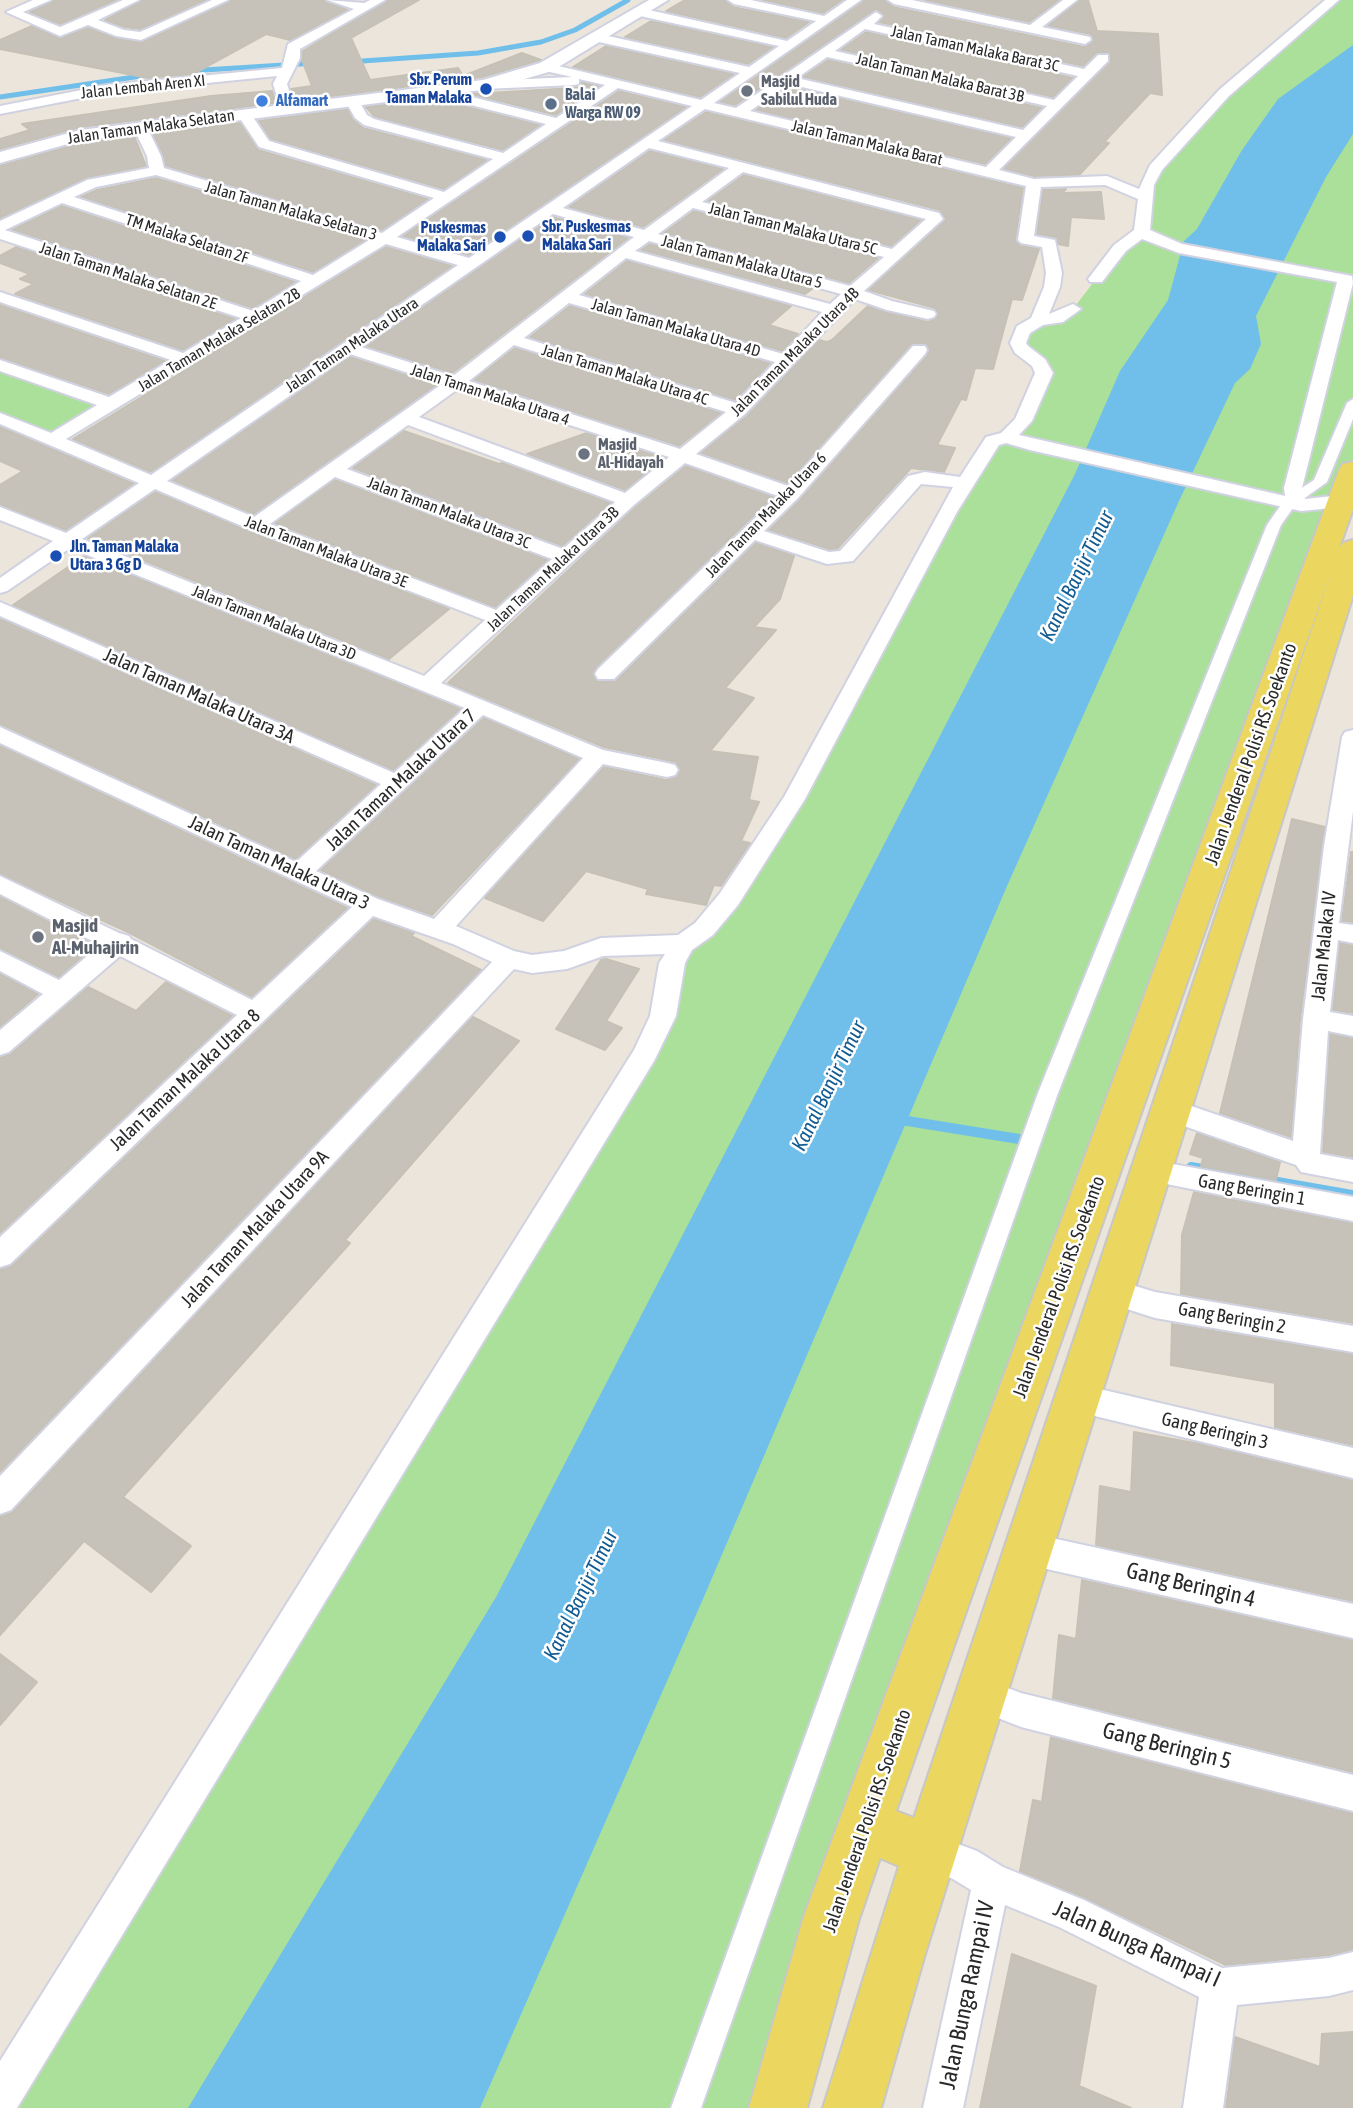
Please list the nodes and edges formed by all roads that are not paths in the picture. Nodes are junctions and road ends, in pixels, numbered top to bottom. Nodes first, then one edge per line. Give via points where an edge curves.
1 (45, 0) edge
2 (133, 0) edge
3 (222, 0) edge
4 (333, 0) edge
5 (379, 0) edge
6 (660, 0) edge
7 (734, 0) edge
8 (855, 0) edge
9 (1071, 0) edge
10 (1333, 0) edge
11 (896, 1) edge
12 (364, 8) junction
13 (640, 12) junction
14 (88, 20) junction
15 (827, 20) junction
16 (863, 25) junction
17 (1032, 29) junction
18 (598, 37) junction
19 (1086, 40) dead end
20 (790, 45) junction
21 (824, 52) junction
22 (1103, 58) dead end
23 (290, 66) junction
24 (546, 67) junction
25 (752, 72) junction
26 (1087, 74) junction
27 (601, 79) junction
28 (786, 79) junction
29 (617, 83) junction
30 (484, 85) junction
31 (436, 92) junction
32 (352, 102) junction
33 (704, 104) junction
34 (1055, 104) junction
35 (288, 109) junction
36 (0, 110) edge
37 (738, 113) junction
38 (244, 114) junction
39 (560, 123) junction
40 (140, 127) junction
41 (1026, 135) junction
42 (648, 143) junction
43 (0, 158) edge
44 (505, 158) junction
45 (740, 167) junction
46 (156, 171) junction
47 (989, 172) junction
48 (1034, 183) junction
49 (58, 197) junction
50 (446, 197) junction
51 (1147, 198) junction
52 (690, 203) junction
53 (551, 209) junction
54 (934, 216) joint
55 (0, 227) edge
56 (1142, 232) junction
57 (0, 234) edge
58 (645, 236) junction
59 (384, 238) junction
60 (624, 253) junction
61 (896, 255) junction
62 (472, 264) junction
63 (1096, 279) dead end
64 (1350, 280) edge
65 (316, 281) junction
66 (853, 292) junction
67 (0, 297) edge
68 (566, 297) junction
69 (1073, 309) dead end
70 (833, 310) junction
71 (928, 314) dead end
72 (256, 317) junction
73 (1038, 321) junction
74 (512, 339) junction
75 (348, 348) junction
76 (919, 350) dead end
77 (786, 359) junction
78 (186, 360) junction
79 (0, 365) edge
80 (454, 384) junction
81 (1353, 403) edge
82 (111, 404) junction
83 (739, 410) junction
84 (0, 418) edge
85 (406, 418) junction
86 (1007, 437) junction
87 (53, 439) junction
88 (1030, 445) joint
89 (680, 455) junction
90 (333, 470) junction
91 (153, 482) junction
92 (965, 483) junction
93 (791, 494) junction
94 (628, 500) junction
95 (1320, 508) edge
96 (0, 513) edge
97 (256, 526) junction
98 (752, 533) junction
99 (68, 540) junction
100 (566, 557) junction
101 (0, 587) edge
102 (0, 608) edge
103 (501, 619) junction
104 (606, 674) dead end
105 (427, 684) junction
106 (480, 706) junction
107 (0, 734) edge
108 (1353, 737) edge
109 (598, 756) junction
110 (667, 770) dead end
111 (1350, 770) edge
112 (398, 783) junction
113 (1344, 847) edge
114 (300, 872) junction
115 (0, 884) edge
116 (369, 905) junction
117 (439, 929) junction
118 (1326, 929) junction
119 (1353, 934) edge
120 (120, 942) junction
121 (683, 944) junction
122 (509, 959) junction
123 (0, 960) edge
124 (61, 992) junction
125 (249, 1009) junction
126 (1316, 1020) junction
127 (1353, 1026) edge
128 (0, 1045) edge
129 (1171, 1110) junction
130 (1306, 1157) junction
131 (1151, 1171) junction
132 (1353, 1171) edge
133 (1353, 1209) edge
134 (0, 1255) edge
135 (1112, 1293) junction
136 (1353, 1339) edge
137 (1078, 1398) junction
138 (1353, 1463) edge
139 (0, 1499) edge
140 (1029, 1549) junction
141 (1353, 1621) edge
142 (982, 1695) junction
143 (1353, 1793) edge
144 (865, 1825) junction
145 (931, 1852) junction
146 (991, 1881) junction
147 (1353, 1971) edge
148 (1220, 1986) junction
149 (0, 2098) edge
150 (686, 2108) edge
151 (778, 2108) edge
152 (852, 2108) edge
153 (943, 2108) edge
154 (1203, 2108) edge

1 - 14 street via 12,12 59,32
2 - 14 street
3 - 14 street via 144,36
4 - 12 street
5 - 12 street
6 - 13 street, Jalan Taman Malaka Selatan
7 - 15 street
8 - 15 street, Jalan Taman Malaka Utara
9 - 17 street
10 - 51 street via 1224,93 1185,133 1150,175
11 - 16 street
11 - 17 street
12 - 23 street via 293,47
13 - 18 street, Jalan Taman Malaka Selatan
13 - 20 street
15 - 20 street, Jalan Taman Malaka Utara
16 - 21 street
16 - 26 street, Jalan Taman Malaka Barat 3C
17 - 19 street
18 - 24 street, Jalan Taman Malaka Selatan
18 - 25 street
20 - 25 street, Jalan Taman Malaka Utara
21 - 28 street
21 - 34 street, Jalan Taman Malaka Barat 3B
22 - 26 street
23 - 35 street via 281,84
23 - 36 street, Jalan Lembah Aren XI via 107,89
24 - 27 street, Jalan Taman Malaka Barat
24 - 30 street, Jalan Taman Malaka Selatan
25 - 33 street, Jalan Taman Malaka Utara
26 - 34 street
27 - 29 street, Jalan Taman Malaka Barat
27 - 30 street
28 - 37 street
28 - 41 street
29 - 33 street, Jalan Taman Malaka Barat
29 - 39 street
30 - 31 street, Jalan Taman Malaka Selatan
31 - 32 street, Jalan Taman Malaka Selatan
31 - 39 street
32 - 35 street, Jalan Taman Malaka Selatan
32 - 44 street via 369,122
33 - 37 street, Jalan Taman Malaka Barat
33 - 42 street, Jalan Taman Malaka Utara
34 - 41 street
35 - 38 street, Jalan Taman Malaka Selatan
37 - 47 street, Jalan Taman Malaka Barat
38 - 40 street, Jalan Taman Malaka Selatan
38 - 50 street via 264,144
39 - 44 street
40 - 43 street, Jalan Taman Malaka Selatan via 80,135
40 - 46 street
41 - 47 street
42 - 45 street
42 - 53 street, Jalan Taman Malaka Utara
44 - 50 street
45 - 52 street
45 - 54 street
46 - 49 street via 92,183
46 - 59 street, Jalan Taman Malaka Selatan 3
47 - 48 street, Jalan Taman Malaka Barat
48 - 51 street, Jalan Taman Malaka Barat via 1107,180
48 - 73 street via 1026,240 1049,243 1054,273
49 - 55 street
49 - 65 street, TM Malaka Selatan 2F
50 - 59 street, Jalan Taman Malaka Selatan 2B
51 - 56 street
52 - 58 street
52 - 61 street, Jalan Taman Malaka Utara 5C
53 - 58 street, Jalan Taman Malaka Utara 5
53 - 62 street, Jalan Taman Malaka Utara
54 - 61 street, Jalan Taman Malaka Utara 4B
56 - 63 street via 1108,260
56 - 64 street via 1179,248
57 - 72 street, Jalan Taman Malaka Selatan 2E
58 - 60 street
58 - 66 street, Jalan Taman Malaka Utara 5
59 - 62 street, Jalan Taman Malaka Selatan 3
59 - 65 street, Jalan Taman Malaka Selatan 2B
60 - 68 street
60 - 70 street
61 - 66 street, Jalan Taman Malaka Utara 4B
62 - 75 street, Jalan Taman Malaka Utara
64 - 95 street via 1293,488
65 - 72 street, Jalan Taman Malaka Selatan 2B
66 - 70 street, Jalan Taman Malaka Utara 4B
66 - 71 street
67 - 78 street
68 - 74 street
68 - 77 street, Jalan Taman Malaka Utara 4D
69 - 73 street
70 - 77 street, Jalan Taman Malaka Utara 4B
72 - 78 street, Jalan Taman Malaka Selatan 2B
73 - 86 street via 1023,330 1018,343 1044,373 1023,421
74 - 80 street
74 - 83 street, Jalan Taman Malaka Utara 4C
75 - 80 street, Jalan Taman Malaka Utara 4
75 - 91 street, Jalan Taman Malaka Utara
76 - 93 street, Jalan Taman Malaka Utara 6
77 - 83 street, Jalan Taman Malaka Utara 4B
78 - 82 street, Jalan Taman Malaka Selatan 2B
79 - 82 street
80 - 85 street
80 - 89 street, Jalan Taman Malaka Utara 4
81 - 95 street via 1320,482
82 - 87 street, Jalan Taman Malaka Selatan 2B
83 - 89 street, Jalan Taman Malaka Utara 4B
84 - 87 street, Jalan Taman Malaka Utara 3E
85 - 90 street
85 - 94 street
86 - 88 street
86 - 92 street via 992,441
87 - 91 street, Jalan Taman Malaka Utara 3E
88 - 95 street
89 - 93 street, Jalan Taman Malaka Utara 4
89 - 94 street, Jalan Taman Malaka Utara 3B
90 - 97 street
90 - 100 street, Jalan Taman Malaka Utara 3C
91 - 97 street, Jalan Taman Malaka Utara 3E
91 - 99 street, Jalan Taman Malaka Utara
92 - 98 street via 915,480 846,557 827,558
92 - 121 street via 794,799 729,899 704,929
93 - 98 street, Jalan Taman Malaka Utara 6
94 - 100 street, Jalan Taman Malaka Utara 3B
95 - 129 main road, Jalan Jenderal Polisi RS. Soekanto
95 - 144 main road, Jalan Jenderal Polisi RS. Soekanto
95 - 150 street via 1274,525 1048,1093
96 - 99 street, Jalan Taman Malaka Utara 3D
97 - 103 street, Jalan Taman Malaka Utara 3E
98 - 104 street, Jalan Taman Malaka Utara 6
99 - 101 street, Jalan Taman Malaka Utara
99 - 105 street, Jalan Taman Malaka Utara 3D
100 - 103 street, Jalan Taman Malaka Utara 3B
102 - 112 street, Jalan Taman Malaka Utara 3A
103 - 105 street, Jalan Taman Malaka Utara 3B
105 - 106 street, Jalan Taman Malaka Utara 3D
106 - 109 street, Jalan Taman Malaka Utara 7
106 - 112 street, Jalan Taman Malaka Utara 7
107 - 114 street, Jalan Taman Malaka Utara 3
108 - 111 street, Jalan Malaka IV
109 - 110 street, Jalan Taman Malaka Utara 7
109 - 117 street
111 - 113 street, Jalan Malaka IV
112 - 114 street, Jalan Taman Malaka Utara 7
113 - 118 street, Jalan Malaka IV
114 - 116 street, Jalan Taman Malaka Utara 3
115 - 120 street
116 - 117 street, Jalan Taman Malaka Utara 3
116 - 125 street, Jalan Taman Malaka Utara 8
117 - 122 street, Jalan Taman Malaka Utara 3
118 - 119 street
118 - 126 street, Jalan Malaka IV
120 - 124 street
120 - 125 street
121 - 122 street, Jalan Taman Malaka Utara 3 via 601,947 567,960 532,964
121 - 149 street via 672,963 663,1016 645,1054
122 - 139 street, Jalan Taman Malaka Utara 9A
123 - 124 street
124 - 128 street
125 - 134 street, Jalan Taman Malaka Utara 8
126 - 127 street
126 - 130 street, Jalan Malaka IV
129 - 130 street
129 - 131 main road, Jalan Jenderal Polisi RS. Soekanto
130 - 132 street via 1311,1164
131 - 133 street, Gang Beringin 1
131 - 135 main road, Jalan Jenderal Polisi RS. Soekanto
135 - 136 street, Gang Beringin 2 via 1155,1305
135 - 137 main road, Jalan Jenderal Polisi RS. Soekanto
137 - 138 street, Gang Beringin 3
137 - 140 main road, Jalan Jenderal Polisi RS. Soekanto
140 - 141 street, Gang Beringin 4
140 - 142 main road, Jalan Jenderal Polisi RS. Soekanto
142 - 143 street, Gang Beringin 5 via 1021,1710
142 - 145 main road, Jalan Jenderal Polisi RS. Soekanto
144 - 145 main road
144 - 151 main road, Jalan Jenderal Polisi RS. Soekanto via 831,1919
145 - 146 street, Jalan Bunga Rampai I via 964,1864
145 - 152 main road, Jalan Jenderal Polisi RS. Soekanto
146 - 148 street, Jalan Bunga Rampai I via 1070,1913
146 - 153 street, Jalan Bunga Rampai IV
147 - 148 street, Jalan Bunga Rampai I
148 - 154 street

